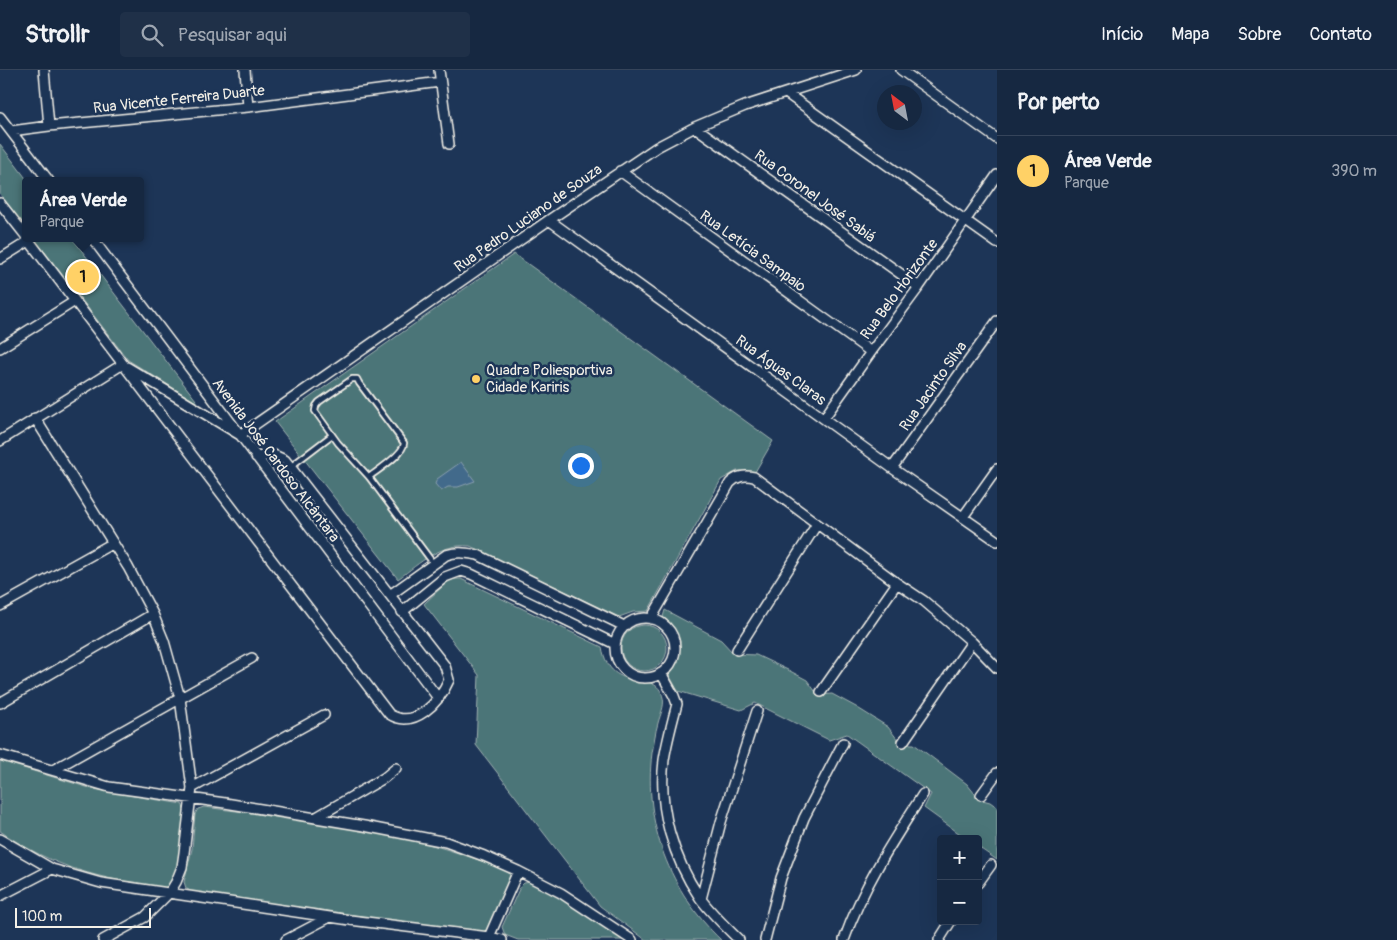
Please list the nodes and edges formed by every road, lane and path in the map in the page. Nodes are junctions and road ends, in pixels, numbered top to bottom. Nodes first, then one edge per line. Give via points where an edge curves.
1 (44, 70) edge
2 (245, 70) edge
3 (438, 70) edge
4 (856, 70) edge
5 (901, 70) edge
6 (440, 82) junction
7 (786, 93) junction
8 (248, 107) junction
9 (0, 117) edge
10 (49, 126) junction
11 (695, 127) junction
12 (10, 131) junction
13 (997, 139) edge
14 (449, 144) dead end
15 (620, 171) junction
16 (997, 175) edge
17 (45, 177) edge
18 (0, 203) edge
19 (549, 220) junction
20 (965, 220) junction
21 (22, 232) edge
22 (23, 242) edge
23 (29, 242) edge
24 (95, 242) edge
25 (997, 243) edge
26 (0, 259) edge
27 (920, 287) junction
28 (75, 301) junction
29 (997, 321) edge
30 (0, 348) edge
31 (871, 352) junction
32 (123, 364) junction
33 (35, 418) junction
34 (824, 418) junction
35 (240, 435) junction
36 (332, 435) junction
37 (0, 441) edge
38 (256, 457) junction
39 (290, 467) junction
40 (892, 468) junction
41 (997, 469) edge
42 (369, 477) junction
43 (963, 517) junction
44 (817, 524) junction
45 (997, 541) edge
46 (113, 543) junction
47 (433, 563) junction
48 (897, 583) junction
49 (390, 595) junction
50 (0, 606) edge
51 (402, 612) junction
52 (153, 614) junction
53 (652, 619) junction
54 (624, 626) junction
55 (972, 642) junction
56 (615, 644) junction
57 (737, 650) dead end
58 (252, 658) dead end
59 (997, 668) edge
60 (661, 673) junction
61 (821, 692) dead end
62 (180, 698) junction
63 (438, 698) junction
64 (0, 703) edge
65 (757, 711) dead end
66 (324, 715) dead end
67 (903, 742) dead end
68 (843, 743) dead end
69 (0, 755) edge
70 (396, 768) dead end
71 (53, 770) junction
72 (997, 773) edge
73 (192, 792) junction
74 (923, 794) dead end
75 (981, 795) dead end
76 (315, 818) junction
77 (0, 840) edge
78 (991, 865) dead end
79 (52, 869) junction
80 (518, 872) junction
81 (980, 880) edge
82 (170, 892) junction
83 (0, 896) edge
84 (701, 899) junction
85 (330, 917) junction
86 (948, 925) edge
87 (486, 938) edge
88 (103, 940) edge
89 (286, 940) edge
90 (502, 940) edge
91 (632, 940) edge
92 (739, 940) edge
93 (765, 940) edge
94 (844, 940) edge
95 (939, 940) edge

1 - 10 street
2 - 8 street
3 - 6 street
4 - 7 street, Rua Pedro Luciano de Souza
5 - 13 street
6 - 8 street, Rua Vicente Ferreira Duarte
6 - 14 street
7 - 11 street, Rua Pedro Luciano de Souza
7 - 20 street
8 - 10 street, Rua Vicente Ferreira Duarte
9 - 12 street
10 - 12 street, Rua Vicente Ferreira Duarte
11 - 15 street, Rua Pedro Luciano de Souza
11 - 27 street, Rua Coronel José Sabiá
12 - 17 street
15 - 19 street, Rua Pedro Luciano de Souza
15 - 31 street, Rua Letícia Sampaio
16 - 20 street, Rua Belo Horizonte
18 - 21 street
19 - 34 street, Rua Águas Claras
19 - 35 street, Rua Pedro Luciano de Souza
20 - 25 street
20 - 27 street, Rua Belo Horizonte
22 - 26 street
23 - 28 street
24 - 35 street, Avenida José Cardoso Alcântara
27 - 31 street, Rua Belo Horizonte
28 - 30 street
28 - 32 street
29 - 40 street, Rua Jacinto Silva
31 - 34 street, Rua Belo Horizonte
32 - 33 street
32 - 35 street
32 - 63 street via 388,714 404,720 417,716 430,709
33 - 37 street
33 - 46 street
34 - 40 street, Rua Águas Claras
35 - 38 street, Avenida José Cardoso Alcântara
36 - 39 lane
36 - 42 lane
36 - 42 lane via 315,411 316,406 352,379 357,379 404,442 400,453
38 - 39 street via 274,455 285,460
38 - 63 street, Avenida José Cardoso Alcântara
39 - 49 street
40 - 43 street, Rua Águas Claras
41 - 43 street
42 - 47 lane
43 - 45 street, Rua Águas Claras
44 - 48 street
44 - 53 street via 754,478 734,479
44 - 57 street
46 - 50 street
46 - 52 street
47 - 49 street
47 - 54 street via 455,552 478,556
48 - 55 street via 924,601
48 - 61 street
49 - 51 street
51 - 56 street via 445,577 461,571
51 - 63 street via 445,666 450,680
52 - 62 street
52 - 64 street
53 - 54 street via 642,618
53 - 60 street via 661,622 673,638 673,658
54 - 56 street
55 - 59 street
55 - 67 street
56 - 60 street via 618,663 625,670 642,677
58 - 62 street
60 - 84 street via 677,704 664,769 666,818 683,869
62 - 71 street
62 - 73 street
65 - 84 street via 721,822
66 - 73 street
68 - 93 street via 804,818 781,878
69 - 71 street
70 - 76 street
71 - 73 street via 109,787
72 - 75 street
73 - 76 street
73 - 82 street via 182,867
74 - 94 street via 884,854 855,909
76 - 80 street via 446,842
77 - 79 street
78 - 81 street
79 - 82 street via 101,883
79 - 83 street
80 - 87 street
80 - 91 street via 577,903
82 - 85 street
82 - 88 street via 144,917
84 - 92 street
85 - 87 street
85 - 89 street
86 - 95 street
87 - 90 street

